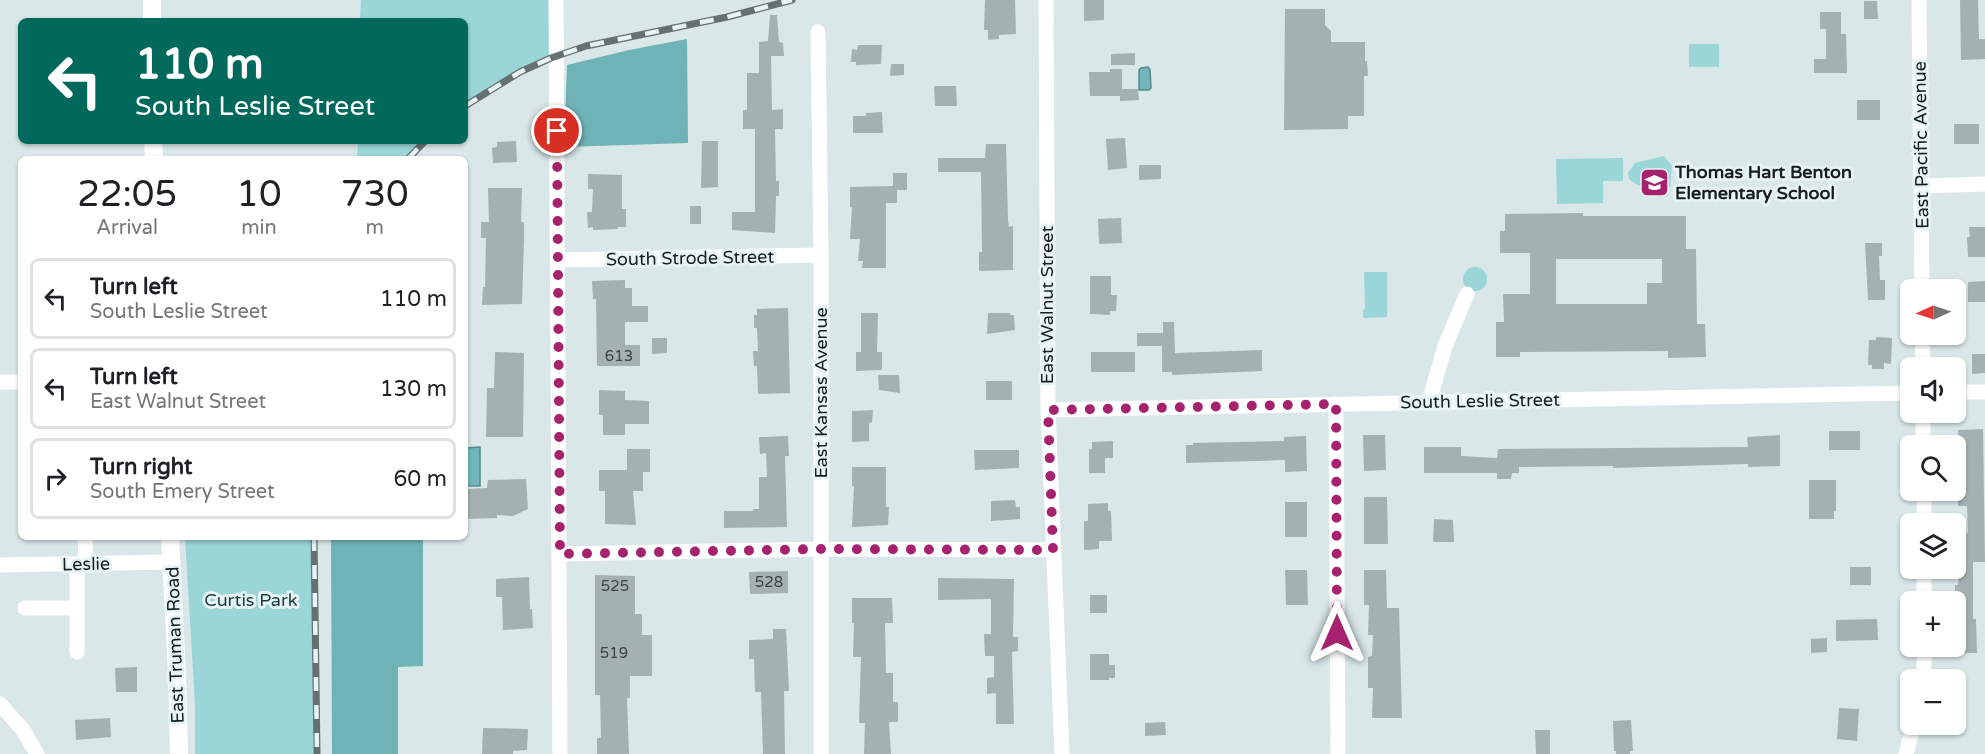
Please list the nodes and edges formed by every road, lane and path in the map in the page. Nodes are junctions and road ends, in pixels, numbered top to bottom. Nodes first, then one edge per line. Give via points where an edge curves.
1 (152, 0) edge
2 (556, 0) edge
3 (1046, 0) edge
4 (1919, 0) edge
5 (152, 18) edge
6 (818, 32) dead end
7 (1985, 184) edge
8 (1921, 186) junction
9 (820, 255) junction
10 (559, 260) junction
11 (1922, 279) edge
12 (1467, 294) dead end
13 (0, 382) edge
14 (18, 382) edge
15 (1966, 392) edge
16 (1985, 392) edge
17 (1900, 393) edge
18 (1429, 402) junction
19 (1336, 404) junction
20 (1048, 410) junction
21 (85, 540) edge
22 (170, 540) edge
23 (821, 549) junction
24 (1053, 550) junction
25 (560, 554) junction
26 (172, 562) junction
27 (82, 564) junction
28 (0, 565) edge
29 (25, 608) dead end
30 (77, 608) junction
31 (77, 652) dead end
32 (0, 704) edge
33 (1911, 735) edge
34 (36, 753) edge
35 (179, 754) edge
36 (560, 754) edge
37 (820, 754) edge
38 (1062, 754) edge
39 (1338, 754) edge
40 (1906, 754) edge

1 - 5 main road
2 - 10 street
3 - 20 street, East Walnut Street
4 - 8 street, East Pacific Avenue
6 - 9 street, East Kansas Avenue
7 - 8 street
8 - 11 street, East Pacific Avenue
9 - 10 street, South Strode Street
9 - 23 street, East Kansas Avenue
10 - 25 street
12 - 18 street via 1445,346
13 - 14 street
15 - 16 street
17 - 18 street, South Leslie Street
18 - 19 street, South Leslie Street
19 - 20 street, South Leslie Street
19 - 39 street
20 - 24 street, East Walnut Street
21 - 27 street
22 - 26 main road, East Truman Road
23 - 24 street
23 - 25 street
23 - 37 street, East Kansas Avenue
24 - 38 street, East Walnut Street
25 - 36 street
26 - 27 street, Leslie
26 - 35 main road, East Truman Road
27 - 28 street, Leslie
27 - 30 street
29 - 30 street
30 - 31 street
32 - 34 street via 23,730
33 - 40 street

